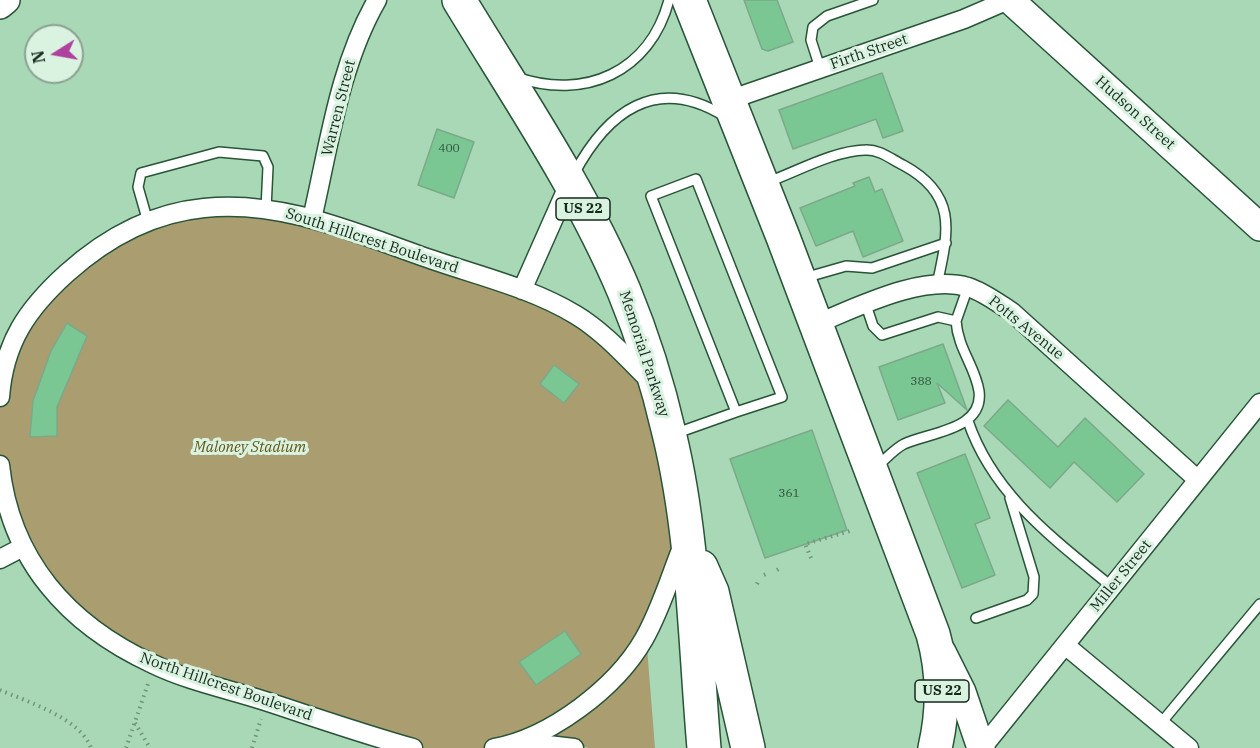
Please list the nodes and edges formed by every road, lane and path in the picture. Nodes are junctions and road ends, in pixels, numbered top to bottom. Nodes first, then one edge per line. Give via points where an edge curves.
1 (6, 0) edge
2 (459, 0) edge
3 (669, 0) edge
4 (689, 0) edge
5 (873, 0) edge
6 (1009, 0) edge
7 (375, 1) edge
8 (0, 5) edge
9 (820, 68) junction
10 (503, 73) junction
11 (735, 114) junction
12 (569, 184) junction
13 (762, 184) junction
14 (266, 209) junction
15 (312, 219) junction
16 (148, 222) junction
17 (1260, 226) edge
18 (946, 243) junction
19 (799, 280) junction
20 (937, 285) junction
21 (968, 287) junction
22 (522, 290) junction
23 (866, 305) junction
24 (956, 321) junction
25 (816, 324) junction
26 (1, 368) edge
27 (658, 389) junction
28 (0, 397) edge
29 (1260, 403) edge
30 (736, 412) junction
31 (968, 421) junction
32 (670, 435) junction
33 (0, 465) edge
34 (872, 471) junction
35 (1198, 480) junction
36 (1010, 496) junction
37 (850, 531) dead end
38 (687, 535) junction
39 (23, 547) junction
40 (811, 558) dead end
41 (0, 559) edge
42 (1112, 587) junction
43 (1260, 603) edge
44 (976, 618) dead end
45 (933, 634) junction
46 (1065, 645) junction
47 (155, 665) junction
48 (0, 690) edge
49 (267, 702) junction
50 (134, 722) junction
51 (1161, 723) junction
52 (522, 742) junction
53 (91, 748) edge
54 (126, 748) edge
55 (150, 748) edge
56 (252, 748) edge
57 (413, 748) edge
58 (494, 748) edge
59 (574, 748) edge
60 (704, 748) edge
61 (748, 748) edge
62 (935, 748) edge
63 (981, 748) edge
64 (1189, 748) edge

1 - 8 street
2 - 10 highway, Memorial Parkway / US 22
3 - 10 lane via 649,46 617,72 590,82 557,85
4 - 11 highway, US 22
5 - 9 lane via 827,16 813,27 811,40
6 - 9 street, Firth Street
6 - 17 street, Hudson Street
7 - 15 street, Warren Street via 344,79
9 - 11 street, Firth Street
10 - 12 highway, Memorial Parkway / US 22
11 - 12 lane via 724,115 698,103 676,99 644,103 619,115 603,129
11 - 13 highway, US 22
12 - 22 street
12 - 27 highway, Memorial Parkway / US 22 via 624,291
13 - 18 lane via 849,152 867,149 884,154 913,170 932,188 944,208 948,225
13 - 19 highway, US 22
14 - 15 street, South Hillcrest Boulevard
14 - 16 street, South Hillcrest Boulevard via 203,208
14 - 16 lane via 268,167 263,156 219,152 141,173 138,187
15 - 22 street, South Hillcrest Boulevard
16 - 26 street, South Hillcrest Boulevard via 99,247 59,280 17,331
18 - 19 lane via 872,268 846,266
18 - 20 lane
19 - 25 highway, US 22
20 - 21 street, Potts Avenue
20 - 23 street, Potts Avenue via 908,290
21 - 24 lane
21 - 35 street, Potts Avenue via 1012,312
22 - 27 street, South Hillcrest Boulevard via 558,306 596,330
23 - 24 lane via 873,326 882,335 938,317
23 - 25 street, Potts Avenue
24 - 31 lane via 957,339 980,402
25 - 34 highway, US 22
26 - 28 street
27 - 32 highway, Memorial Parkway / US 22
29 - 35 street, Miller Street
30 - 30 lane via 651,196 696,179 782,397
30 - 32 lane
31 - 34 lane via 903,445
31 - 36 lane via 987,465
32 - 38 highway, Memorial Parkway / US 22
33 - 39 street, North Hillcrest Boulevard via 9,513
34 - 45 highway, US 22
35 - 42 street, Miller Street
36 - 42 lane
36 - 44 lane via 1034,577 1033,594 1027,600
37 - 40 path via 806,544
38 - 52 street via 663,598 629,661 578,708
38 - 60 highway, Memorial Parkway / US 22
38 - 61 highway via 712,592
39 - 41 street
39 - 47 street, North Hillcrest Boulevard via 40,576 83,623
42 - 46 street, Miller Street
43 - 51 lane
45 - 62 highway, US 22 via 942,695
45 - 63 street via 962,692
46 - 51 street
46 - 63 street, Miller Street
47 - 49 street, North Hillcrest Boulevard
47 - 50 path
48 - 53 path via 59,715 88,739
49 - 56 path
49 - 57 street, North Hillcrest Boulevard
50 - 54 path
50 - 55 path
51 - 64 street
52 - 58 street
52 - 59 street

